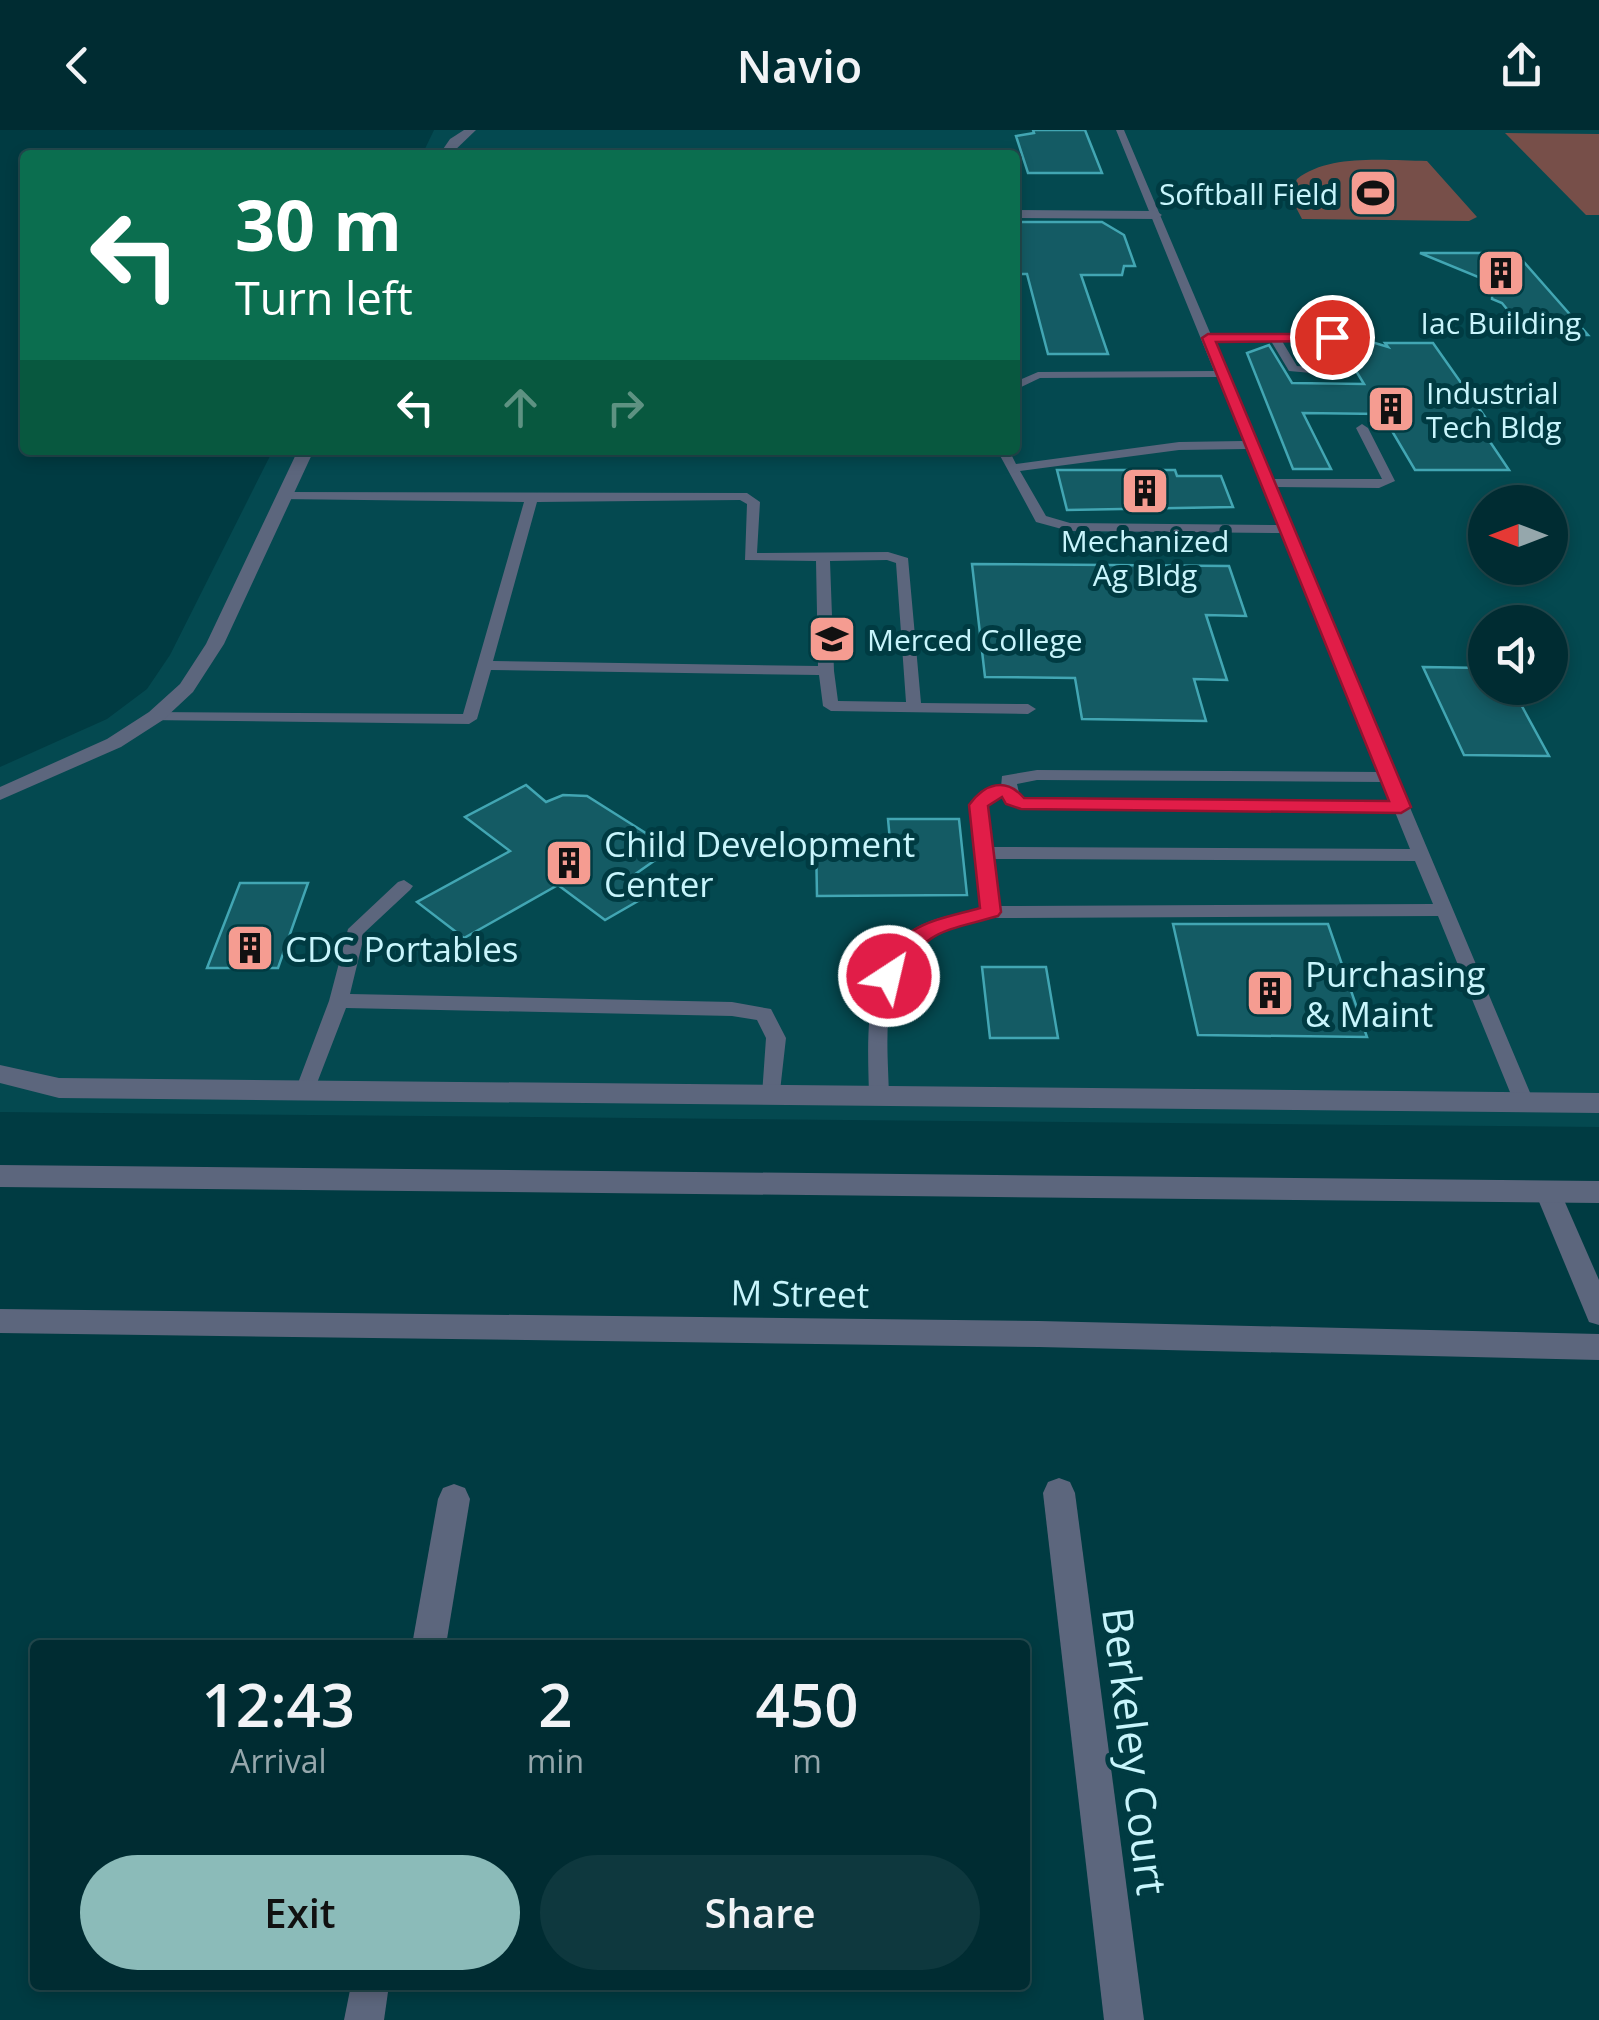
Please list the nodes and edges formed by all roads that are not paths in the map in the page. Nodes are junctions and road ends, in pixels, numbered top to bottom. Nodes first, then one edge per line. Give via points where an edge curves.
1 (471, 130) edge
2 (1120, 130) edge
3 (448, 150) edge
4 (1020, 214) edge
5 (1156, 215) junction
6 (1332, 337) dead end
7 (1208, 338) junction
8 (1275, 338) junction
9 (1346, 373) dead end
10 (1224, 374) junction
11 (1020, 384) edge
12 (1362, 428) dead end
13 (1252, 445) junction
14 (304, 455) edge
15 (1006, 455) edge
16 (1012, 468) junction
17 (1268, 483) junction
18 (284, 496) junction
19 (532, 498) junction
20 (1287, 529) junction
21 (824, 557) junction
22 (485, 665) junction
23 (826, 671) junction
24 (914, 708) junction
25 (1028, 710) dead end
26 (154, 717) junction
27 (1388, 777) junction
28 (1009, 790) junction
29 (0, 794) edge
30 (1401, 807) junction
31 (984, 854) junction
32 (1420, 854) junction
33 (404, 886) dead end
34 (1444, 910) junction
35 (991, 912) junction
36 (339, 1001) junction
37 (0, 1074) edge
38 (305, 1091) junction
39 (772, 1095) junction
40 (878, 1096) junction
41 (1524, 1102) junction
42 (1599, 1103) edge
43 (0, 1176) edge
44 (1548, 1192) junction
45 (1599, 1192) edge
46 (1599, 1313) edge
47 (0, 1321) edge
48 (1599, 1347) edge
49 (1059, 1492) dead end
50 (454, 1499) dead end
51 (429, 1640) edge
52 (369, 1990) edge
53 (364, 2020) edge
54 (1124, 2020) edge

1 - 3 street
2 - 5 lane
4 - 5 street
5 - 7 lane
6 - 8 lane
7 - 8 lane
7 - 10 lane
8 - 9 lane via 1294,369
10 - 11 lane via 1038,374
10 - 13 lane
12 - 17 lane via 1388,481
13 - 16 lane via 1180,446
13 - 17 lane
14 - 18 street
15 - 16 lane
16 - 20 lane via 1041,519 1069,527
17 - 20 lane
18 - 19 lane
18 - 26 street via 216,640 190,683
19 - 21 lane via 742,496 754,502 750,557
19 - 22 lane
20 - 27 lane
21 - 23 lane
21 - 24 lane via 903,561
22 - 23 lane
22 - 26 lane via 469,719
23 - 24 lane via 831,706
24 - 25 lane
26 - 29 street
27 - 28 lane via 1037,775 1008,780
27 - 30 lane
28 - 30 lane via 1021,804
28 - 31 lane via 987,794 978,805
30 - 32 lane
31 - 32 lane
31 - 35 lane
32 - 34 lane
33 - 36 lane via 357,928
34 - 35 lane
34 - 41 lane
35 - 40 lane via 922,931 899,953 879,999
36 - 38 lane
36 - 39 lane via 764,1014 776,1038
37 - 38 street via 59,1088
38 - 39 street
39 - 40 street
40 - 41 street
41 - 42 street
43 - 44 street
44 - 45 street
44 - 46 street
47 - 48 street, M Street
49 - 54 street, Berkeley Court
50 - 51 street
52 - 53 street

